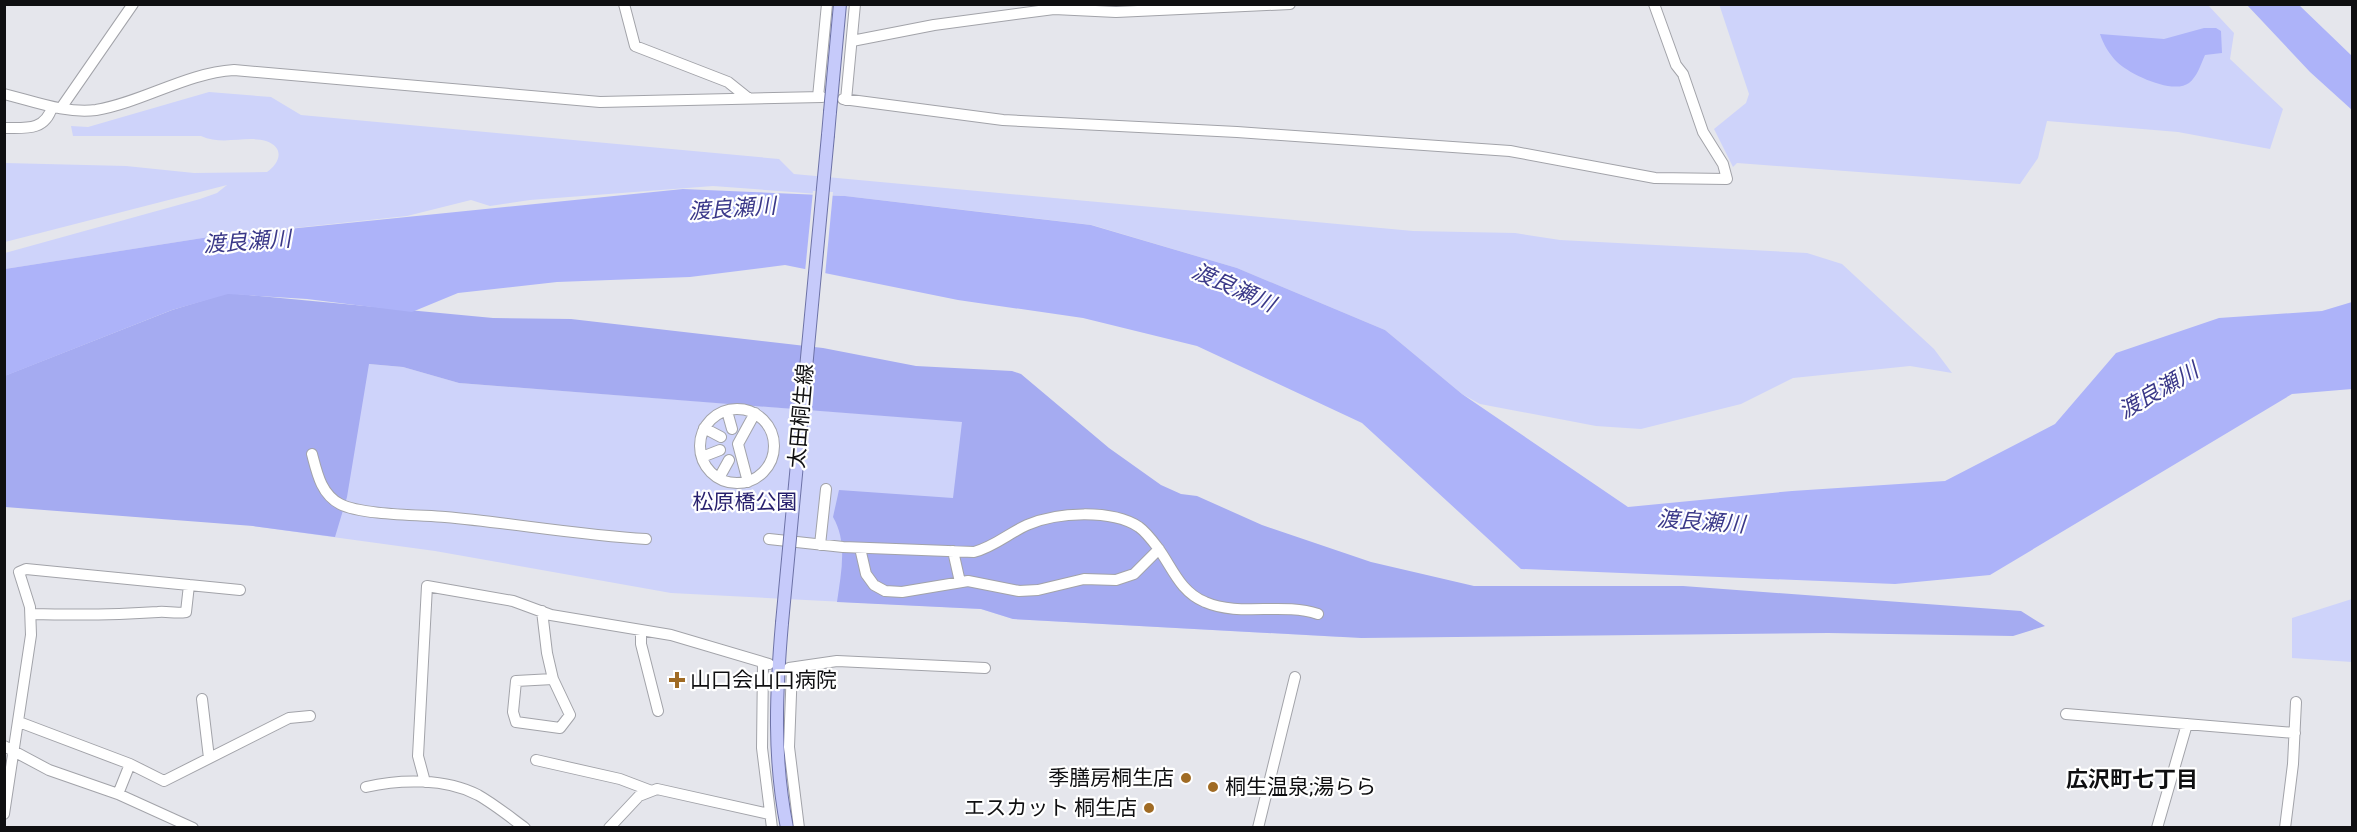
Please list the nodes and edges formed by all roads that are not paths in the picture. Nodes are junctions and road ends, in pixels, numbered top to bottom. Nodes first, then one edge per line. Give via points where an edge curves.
1 (133, 4) edge
2 (624, 4) edge
3 (827, 4) edge
4 (840, 4) edge
5 (855, 4) edge
6 (1290, 4) edge
7 (1654, 4) edge
8 (1227, 5) edge
9 (852, 41) junction
10 (4, 94) edge
11 (748, 98) junction
12 (57, 107) junction
13 (4, 128) edge
14 (727, 411) junction
15 (755, 413) junction
16 (704, 428) junction
17 (732, 429) dead end
18 (721, 437) dead end
19 (720, 450) dead end
20 (312, 454) dead end
21 (702, 457) junction
22 (729, 460) dead end
23 (719, 478) junction
24 (748, 482) junction
25 (826, 489) dead end
26 (769, 538) dead end
27 (646, 539) dead end
28 (820, 545) junction
29 (860, 548) junction
30 (1159, 549) junction
31 (953, 551) junction
32 (960, 582) junction
33 (189, 585) junction
34 (240, 590) dead end
35 (542, 611) junction
36 (32, 614) junction
37 (1318, 614) dead end
38 (641, 630) junction
39 (985, 668) dead end
40 (1295, 677) dead end
41 (554, 679) junction
42 (202, 699) dead end
43 (2296, 702) dead end
44 (658, 711) dead end
45 (2066, 714) dead end
46 (310, 716) dead end
47 (19, 722) junction
48 (2187, 724) junction
49 (2295, 733) junction
50 (9, 749) edge
51 (209, 758) junction
52 (536, 760) dead end
53 (130, 764) junction
54 (425, 782) junction
55 (366, 787) dead end
56 (650, 790) junction
57 (118, 794) junction
58 (4, 814) edge
59 (769, 814) junction
60 (799, 827) edge
61 (193, 828) edge
62 (525, 828) edge
63 (609, 828) edge
64 (772, 828) edge
65 (787, 828) edge
66 (812, 828) edge
67 (1258, 828) edge
68 (2157, 828) edge
69 (2285, 828) edge

1 - 12 street
2 - 11 street via 635,46 728,82
3 - 11 street via 820,97
4 - 65 main road, 太田桐生線, bridge via 776,682 776,739
5 - 9 street
6 - 8 street
7 - 9 street via 1703,132 1723,164 1727,179 1655,178 1510,151 1003,120 844,100
8 - 9 street via 1116,12 1054,9
10 - 12 street
11 - 12 street via 600,102 234,70 204,75 96,110
12 - 13 street via 37,127
14 - 15 street
14 - 16 street
14 - 17 street
15 - 24 street via 738,444
15 - 24 street via 770,428 774,449 766,470
16 - 18 street
16 - 21 street
19 - 21 street
20 - 27 street via 328,496 353,508 583,536
21 - 23 street
22 - 23 street
23 - 24 street
25 - 28 street
26 - 28 street
28 - 29 street
29 - 31 street
29 - 32 street via 866,574 885,591 902,592
30 - 31 street via 1140,528 1127,521 1075,516 1027,525 984,549
30 - 32 street via 1134,574 1116,580 1084,579 1019,591
30 - 37 street via 1187,590 1206,603 1300,609
31 - 32 street
33 - 34 street
33 - 36 street via 186,612 118,616
33 - 36 street via 26,569 19,572
35 - 38 street
35 - 41 street
35 - 54 street via 513,601 427,586 418,756
36 - 47 street
38 - 44 street
38 - 59 street via 692,640 766,664 762,748
39 - 60 street via 837,661 790,668 789,747
40 - 67 street
41 - 41 street via 568,710 568,720 560,728 516,722 516,681
42 - 51 street
43 - 49 street
45 - 48 street
46 - 51 street via 289,718
47 - 50 street
47 - 53 street
48 - 49 street
48 - 68 street
49 - 69 street
50 - 57 street via 50,770
50 - 58 street
51 - 53 street via 164,781
52 - 56 street via 620,779
53 - 57 street
54 - 55 street
54 - 62 street via 475,794
56 - 59 street
56 - 63 street via 639,796
57 - 61 street
59 - 64 street
60 - 66 street

